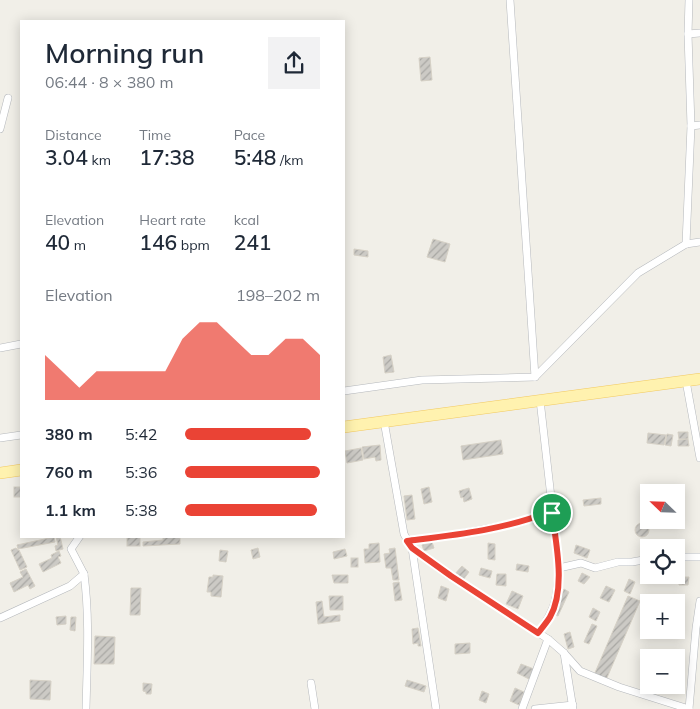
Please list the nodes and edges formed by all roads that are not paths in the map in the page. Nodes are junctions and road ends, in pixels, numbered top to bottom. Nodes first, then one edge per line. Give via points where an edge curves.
1 (510, 0) edge
2 (689, 0) edge
3 (700, 33) edge
4 (688, 34) junction
5 (8, 98) dead end
6 (700, 125) edge
7 (691, 126) junction
8 (0, 129) edge
9 (700, 242) edge
10 (686, 244) junction
11 (20, 344) edge
12 (0, 348) edge
13 (535, 377) junction
14 (700, 379) edge
15 (686, 381) junction
16 (345, 391) edge
17 (540, 400) junction
18 (384, 421) junction
19 (345, 427) edge
20 (20, 435) edge
21 (0, 438) edge
22 (700, 458) edge
23 (20, 470) edge
24 (0, 473) edge
25 (552, 513) junction
26 (79, 538) edge
27 (407, 541) junction
28 (412, 548) junction
29 (685, 557) edge
30 (700, 557) edge
31 (640, 561) edge
32 (558, 568) junction
33 (84, 574) junction
34 (700, 601) edge
35 (0, 618) edge
36 (538, 633) junction
37 (548, 639) junction
38 (564, 653) junction
39 (311, 683) dead end
40 (573, 707) edge
41 (86, 709) edge
42 (316, 709) edge
43 (436, 709) edge
44 (522, 709) edge
45 (535, 709) edge
46 (689, 709) edge

1 - 13 street
2 - 4 street
3 - 4 street
4 - 7 street
5 - 8 street
6 - 7 street
7 - 10 street
9 - 10 street
10 - 13 street via 638,273
11 - 12 street
13 - 16 street via 422,380
14 - 15 main road
15 - 17 main road
15 - 22 street
17 - 18 main road
17 - 25 street
18 - 19 main road
18 - 27 street
20 - 21 street
23 - 24 main road
25 - 27 street via 454,535
25 - 32 street
26 - 33 street via 71,549
27 - 28 street
28 - 36 street
28 - 43 street
29 - 30 street
31 - 32 street via 595,568 581,563
32 - 36 street via 555,605
33 - 35 street via 70,586
33 - 41 street
34 - 46 street
36 - 37 street
37 - 38 street
37 - 44 street
38 - 40 street
38 - 46 street via 580,671 618,688
39 - 42 street
40 - 45 street

